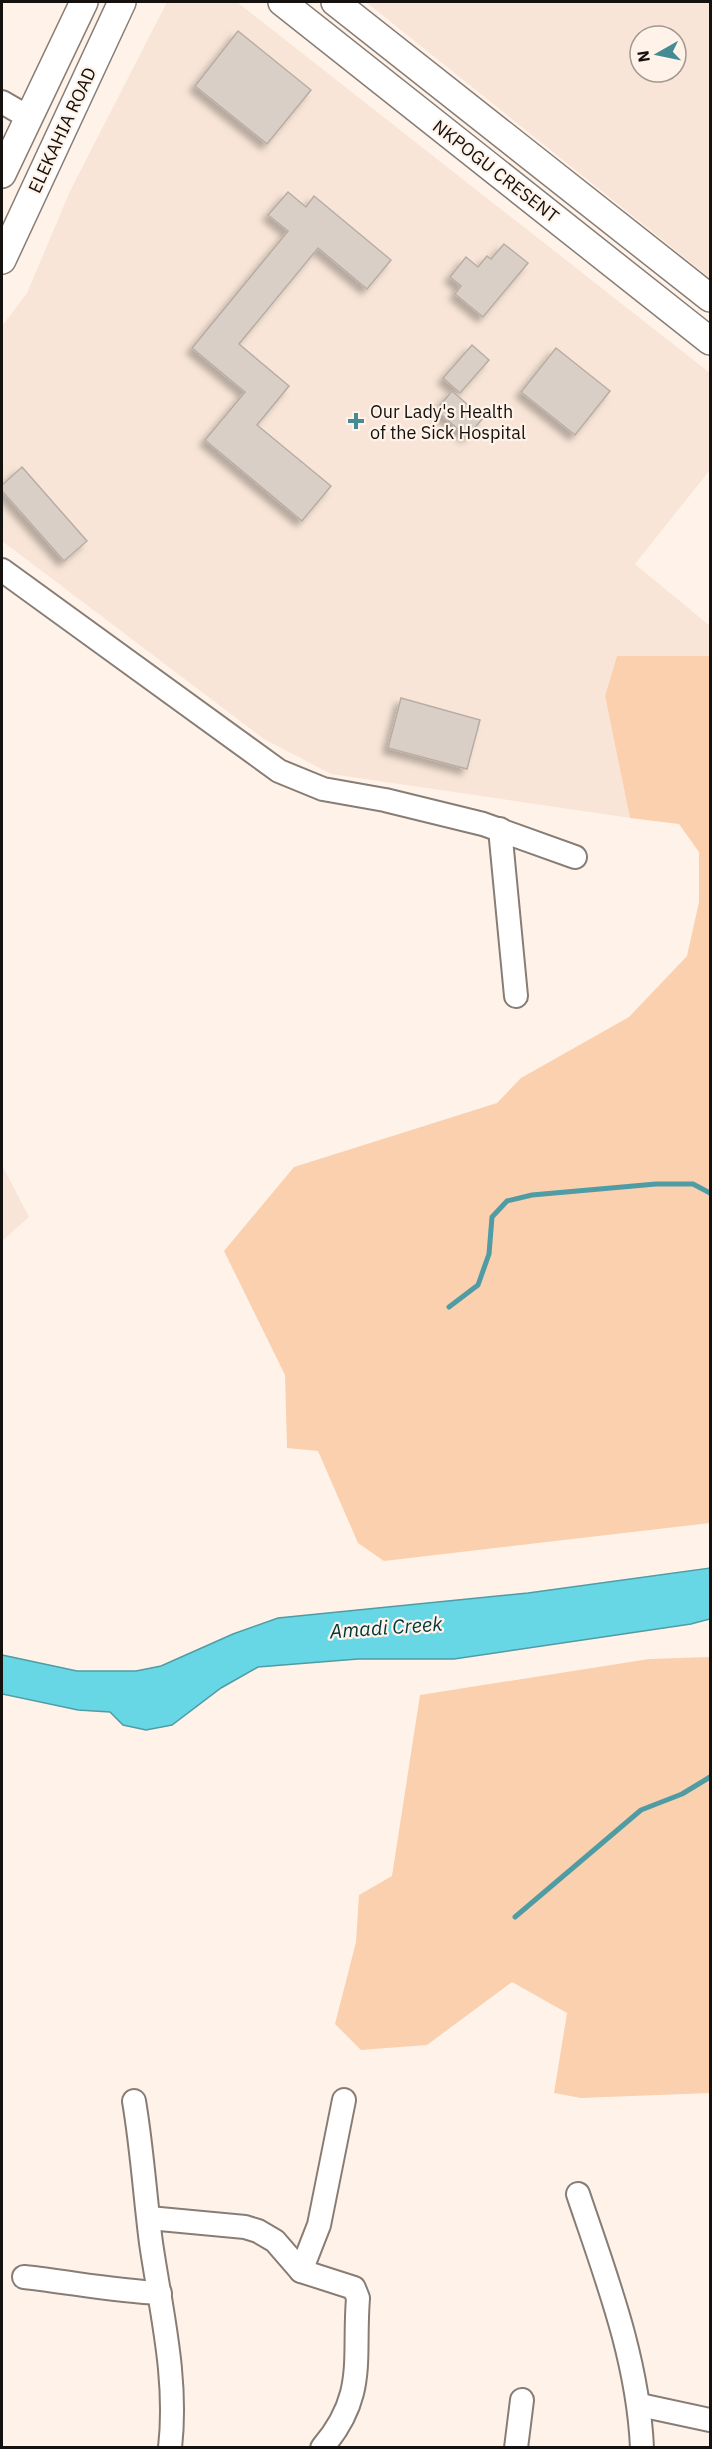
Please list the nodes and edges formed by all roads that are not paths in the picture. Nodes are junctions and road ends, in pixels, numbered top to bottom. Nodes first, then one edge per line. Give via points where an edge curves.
1 (84, 2) edge
2 (123, 2) edge
3 (282, 2) edge
4 (335, 2) edge
5 (2, 102) edge
6 (28, 117) junction
7 (2, 174) edge
8 (2, 260) edge
9 (711, 298) edge
10 (711, 341) edge
11 (2, 570) edge
12 (500, 829) junction
13 (575, 857) dead end
14 (516, 996) dead end
15 (344, 2100) dead end
16 (134, 2101) dead end
17 (578, 2194) dead end
18 (149, 2218) junction
19 (301, 2271) junction
20 (24, 2277) dead end
21 (160, 2293) junction
22 (522, 2400) dead end
23 (640, 2405) junction
24 (711, 2420) edge
25 (170, 2448) edge
26 (322, 2448) edge
27 (516, 2448) edge
28 (642, 2448) edge

1 - 6 main road, ELEKAHIA ROAD
2 - 8 main road, ELEKAHIA ROAD
3 - 10 main road, NKPOGU CRESENT
4 - 9 main road, NKPOGU CRESENT
5 - 6 street
6 - 7 main road, ELEKAHIA ROAD
11 - 12 street via 279,771 323,789
12 - 13 street
12 - 14 street
15 - 19 street via 319,2225
16 - 18 street
17 - 23 street via 620,2318
18 - 19 street via 258,2231 275,2241
18 - 21 street
19 - 26 street via 349,2285 358,2298 354,2393 343,2418
20 - 21 street
21 - 25 street via 173,2376
22 - 27 street
23 - 24 street
23 - 28 street

